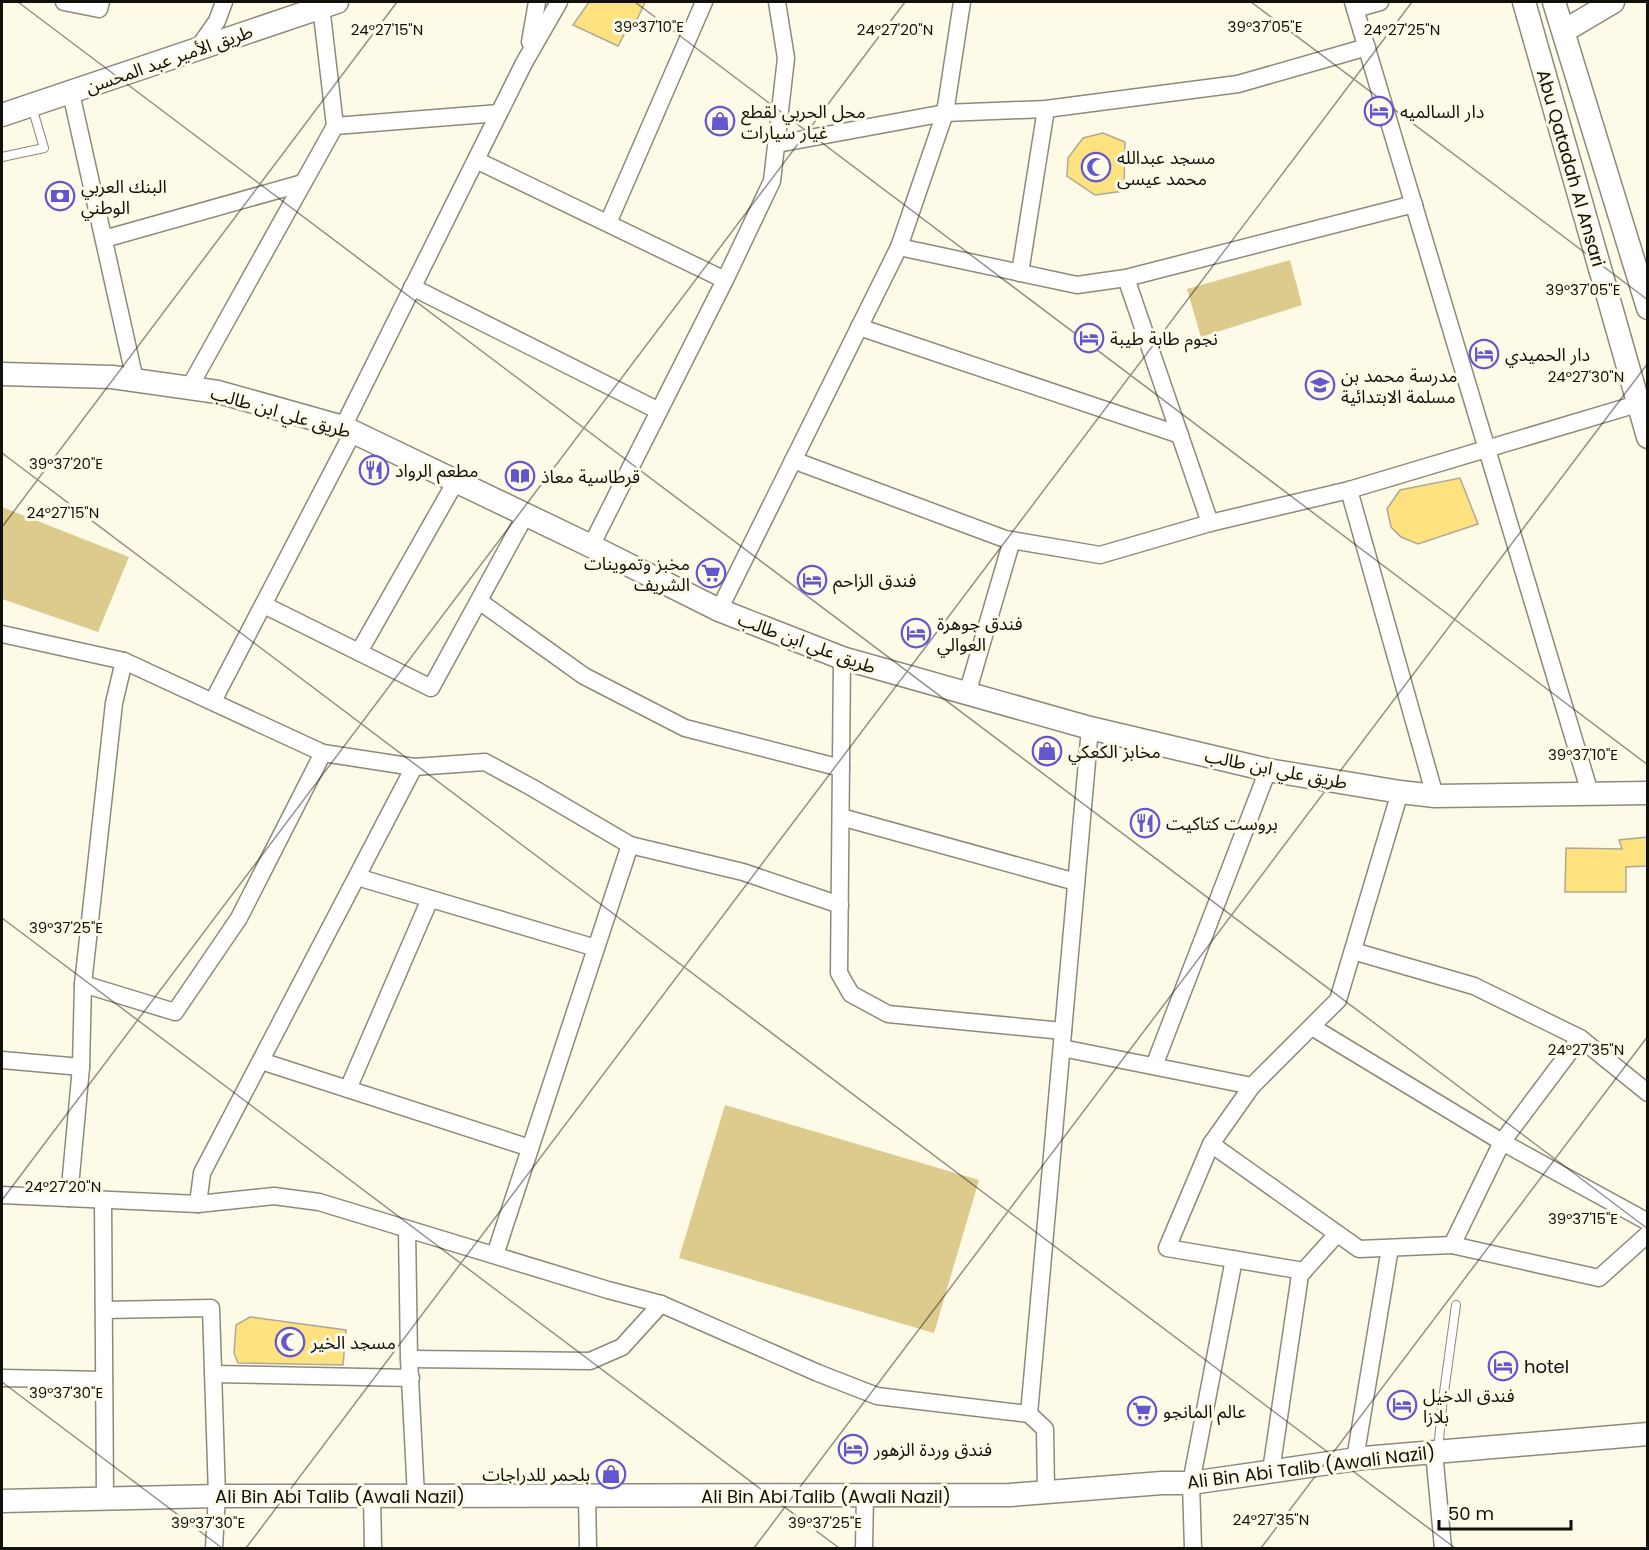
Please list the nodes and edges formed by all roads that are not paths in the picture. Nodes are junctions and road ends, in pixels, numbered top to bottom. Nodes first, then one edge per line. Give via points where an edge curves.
1 (64, 2) edge
2 (101, 2) edge
3 (224, 2) edge
4 (537, 2) edge
5 (560, 2) edge
6 (704, 2) edge
7 (777, 2) edge
8 (962, 2) edge
9 (1380, 2) edge
10 (1524, 2) edge
11 (1554, 2) edge
12 (1613, 2) edge
13 (329, 4) edge
14 (1354, 5) edge
15 (1564, 31) junction
16 (1367, 47) junction
17 (198, 48) junction
18 (524, 63) junction
19 (71, 93) junction
20 (32, 105) junction
21 (1046, 109) junction
22 (499, 113) junction
23 (945, 113) junction
24 (2, 115) edge
25 (335, 126) junction
26 (777, 144) junction
27 (2, 157) edge
28 (476, 159) junction
29 (303, 183) junction
30 (1414, 204) junction
31 (608, 223) junction
32 (104, 239) junction
33 (899, 247) junction
34 (1020, 273) junction
35 (1126, 278) junction
36 (725, 279) junction
37 (412, 287) junction
38 (1647, 308) edge
39 (860, 327) junction
40 (2, 374) edge
41 (135, 380) junction
42 (189, 388) junction
43 (1637, 404) junction
44 (659, 411) junction
45 (348, 430) junction
46 (1179, 435) junction
47 (1647, 437) edge
48 (1487, 450) junction
49 (793, 460) junction
50 (456, 481) junction
51 (1349, 490) junction
52 (526, 514) junction
53 (1210, 523) junction
54 (1012, 540) junction
55 (591, 546) junction
56 (479, 601) junction
57 (264, 604) junction
58 (719, 610) junction
59 (2, 634) edge
60 (359, 652) junction
61 (842, 658) junction
62 (124, 661) junction
63 (967, 694) junction
64 (213, 701) junction
65 (1090, 728) junction
66 (323, 753) junction
67 (414, 767) junction
68 (841, 768) junction
69 (1268, 770) junction
70 (1400, 792) junction
71 (1590, 793) junction
72 (1647, 793) edge
73 (1435, 796) junction
74 (841, 817) junction
75 (630, 845) junction
76 (357, 877) junction
77 (1076, 882) junction
78 (430, 899) junction
79 (840, 905) junction
80 (596, 948) junction
81 (1353, 951) junction
82 (83, 984) junction
83 (1312, 1027) junction
84 (1063, 1031) junction
85 (1580, 1038) junction
86 (1062, 1048) junction
87 (2, 1060) edge
88 (261, 1060) junction
89 (1154, 1066) junction
90 (81, 1067) junction
91 (1252, 1086) junction
92 (348, 1089) junction
93 (1647, 1093) edge
94 (1502, 1142) junction
95 (1211, 1144) junction
96 (530, 1148) junction
97 (2, 1195) edge
98 (69, 1198) junction
99 (103, 1200) junction
100 (198, 1204) junction
101 (1647, 1222) edge
102 (407, 1229) junction
103 (1337, 1234) junction
104 (1647, 1234) edge
105 (1452, 1245) junction
106 (1390, 1248) junction
107 (495, 1256) junction
108 (1234, 1259) junction
109 (1304, 1270) junction
110 (661, 1304) junction
111 (1456, 1305) dead end
112 (104, 1310) junction
113 (409, 1359) junction
114 (213, 1374) junction
115 (2, 1378) edge
116 (411, 1378) junction
117 (104, 1380) junction
118 (1029, 1414) junction
119 (1647, 1434) edge
120 (1436, 1452) junction
121 (1355, 1459) junction
122 (1271, 1471) junction
123 (1191, 1483) junction
124 (1046, 1492) junction
125 (865, 1495) junction
126 (217, 1496) junction
127 (372, 1496) junction
128 (417, 1496) junction
129 (587, 1497) junction
130 (105, 1499) junction
131 (2, 1501) edge
132 (214, 1548) edge
133 (373, 1548) edge
134 (588, 1548) edge
135 (864, 1548) edge
136 (1193, 1548) edge
137 (1443, 1548) edge

1 - 2 street via 99,9
3 - 17 street via 217,21
4 - 18 street
5 - 18 street
6 - 31 street
7 - 26 street via 786,58
8 - 23 street
9 - 14 street
10 - 43 main road, Abu Qatadah Al Ansari
11 - 15 main road, Abu Qatadah Al Ansari
12 - 15 main road
13 - 17 main road, طريق الأمير عبد المحسن
13 - 25 street
14 - 16 street
15 - 38 main road, Abu Qatadah Al Ansari
16 - 21 street via 1238,84
16 - 30 street
17 - 19 main road, طريق الأمير عبد المحسن
18 - 22 street
19 - 20 main road, طريق الأمير عبد المحسن
19 - 32 street
20 - 24 main road, طريق الأمير عبد المحسن
20 - 27 lane via 44,148
21 - 23 street
21 - 34 street
22 - 25 street
22 - 28 street
23 - 26 street
23 - 33 street
25 - 29 street
26 - 36 street via 772,181
28 - 31 street
28 - 37 street
29 - 32 street
29 - 42 street
30 - 35 street
30 - 48 street
31 - 36 street
32 - 41 street
33 - 34 street
33 - 39 street
34 - 35 street via 1077,285
35 - 46 street
36 - 44 street
37 - 44 street
37 - 45 street
39 - 46 street
39 - 49 street
40 - 41 main road, طريق علي ابن طالب
41 - 42 main road, طريق علي ابن طالب
42 - 45 main road, طريق علي ابن طالب via 218,392
43 - 47 main road, Abu Qatadah Al Ansari
43 - 48 street
44 - 55 street
45 - 50 main road, طريق علي ابن طالب
45 - 57 street
46 - 53 street
48 - 51 street
48 - 71 street
49 - 54 street
49 - 58 street
50 - 52 main road, طريق علي ابن طالب
50 - 60 street
51 - 53 street
51 - 73 street
52 - 55 main road, طريق علي ابن طالب
52 - 56 street
53 - 54 street via 1100,555
54 - 63 street
55 - 58 main road, طريق علي ابن طالب
56 - 60 street via 431,688
56 - 68 street via 584,676 685,728
57 - 60 street
57 - 64 street
58 - 61 main road, طريق علي ابن طالب
59 - 62 street
61 - 63 main road, طريق علي ابن طالب
61 - 68 street
62 - 64 street
62 - 82 street via 114,703
63 - 65 main road, طريق علي ابن طالب
64 - 66 street
65 - 69 main road, طريق علي ابن طالب
65 - 77 street
66 - 67 street
66 - 82 street via 239,918 175,1012
67 - 75 street via 485,762
67 - 76 street
68 - 74 street
69 - 70 main road, طريق علي ابن طالب
69 - 89 street
70 - 73 main road, طريق علي ابن طالب
70 - 81 street
71 - 72 main road, طريق علي ابن طالب
71 - 73 main road, طريق علي ابن طالب
74 - 77 street
74 - 79 street
75 - 79 street via 743,872
75 - 80 street
76 - 78 street
76 - 88 street
77 - 84 street
78 - 80 street
78 - 92 street
79 - 84 street via 839,973 851,994 888,1014
80 - 96 street
81 - 83 street via 1338,1000
81 - 85 street via 1474,986
82 - 90 street
83 - 91 street
83 - 94 street
84 - 86 street
85 - 93 street
85 - 94 street
86 - 89 street
86 - 118 street
87 - 90 street
88 - 92 street
88 - 100 street via 202,1173
89 - 91 street
90 - 98 street
91 - 95 street
92 - 96 street
94 - 101 street
94 - 105 street
95 - 103 street
95 - 108 street via 1167,1248
96 - 107 street
97 - 98 street
98 - 99 street
99 - 100 street
99 - 112 street
100 - 102 street via 274,1196 319,1202
102 - 107 street
102 - 113 street
103 - 106 street via 1359,1249
103 - 109 street
104 - 105 street via 1599,1278
105 - 106 street
106 - 121 street
107 - 110 street
108 - 109 street
108 - 123 street
109 - 122 street via 1300,1275
110 - 113 street via 622,1347 590,1361
110 - 118 street via 877,1396
111 - 120 lane
112 - 114 street via 211,1308
112 - 117 street
113 - 116 street
114 - 116 street
114 - 126 street
115 - 117 street
116 - 128 street
117 - 130 street
118 - 124 street via 1045,1429
119 - 120 main road, Ali Bin Abi Talib (Awali Nazil)
120 - 121 main road, Ali Bin Abi Talib (Awali Nazil)
120 - 137 street
121 - 122 main road, Ali Bin Abi Talib (Awali Nazil)
122 - 123 main road, Ali Bin Abi Talib (Awali Nazil)
123 - 124 main road, Ali Bin Abi Talib (Awali Nazil)
123 - 136 street
124 - 125 main road, Ali Bin Abi Talib (Awali Nazil)
125 - 129 main road, Ali Bin Abi Talib (Awali Nazil)
125 - 135 street
126 - 127 main road, Ali Bin Abi Talib (Awali Nazil)
126 - 130 main road, Ali Bin Abi Talib (Awali Nazil)
126 - 132 street
127 - 128 main road, Ali Bin Abi Talib (Awali Nazil)
127 - 133 street
128 - 129 main road, Ali Bin Abi Talib (Awali Nazil)
129 - 134 street
130 - 131 main road, Ali Bin Abi Talib (Awali Nazil)

